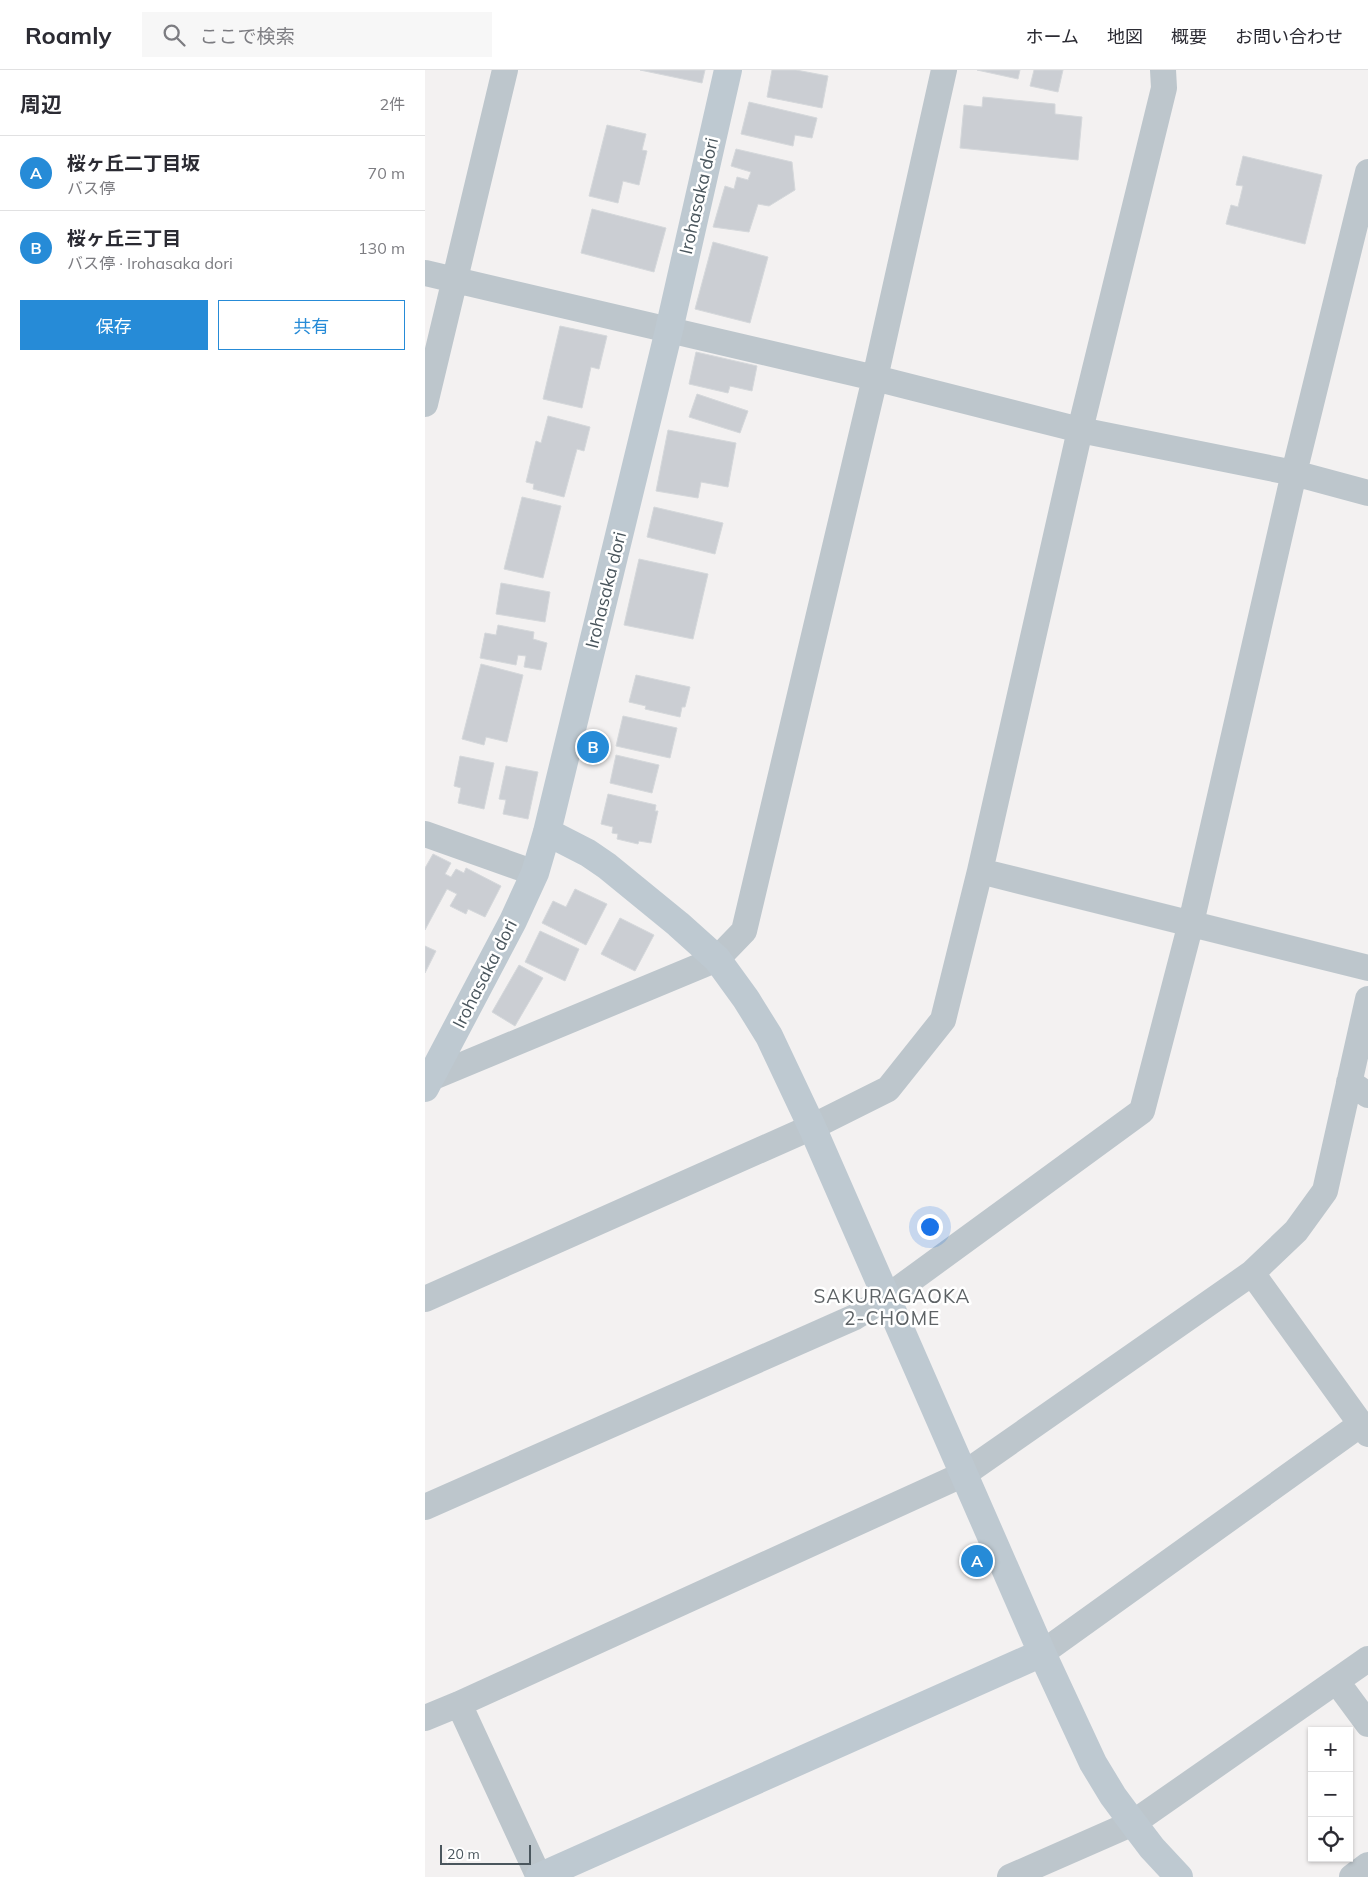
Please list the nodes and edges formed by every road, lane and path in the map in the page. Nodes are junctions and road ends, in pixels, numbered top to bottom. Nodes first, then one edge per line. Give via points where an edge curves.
1 (505, 70) edge
2 (728, 70) edge
3 (944, 70) edge
4 (1163, 70) edge
5 (1368, 172) edge
6 (425, 273) edge
7 (454, 280) junction
8 (669, 330) junction
9 (875, 378) junction
10 (425, 404) edge
11 (1081, 430) junction
12 (1294, 473) junction
13 (1368, 492) edge
14 (547, 832) junction
15 (425, 834) edge
16 (980, 871) junction
17 (535, 873) junction
18 (1191, 923) junction
19 (717, 959) junction
20 (1368, 968) edge
21 (1368, 999) edge
22 (428, 1083) edge
23 (1359, 1089) edge
24 (812, 1127) junction
25 (1252, 1273) junction
26 (886, 1298) junction
27 (425, 1299) edge
28 (1364, 1429) edge
29 (964, 1474) junction
30 (425, 1507) edge
31 (1042, 1653) junction
32 (1368, 1659) edge
33 (1337, 1682) junction
34 (459, 1704) junction
35 (425, 1718) edge
36 (1368, 1724) edge
37 (1133, 1823) junction
38 (1368, 1865) edge
39 (539, 1877) edge
40 (1010, 1877) edge
41 (1179, 1877) edge
42 (1352, 1877) edge

1 - 7 street
2 - 8 street, Irohasaka dori
3 - 9 street
4 - 11 street via 1164,88
5 - 12 street
6 - 7 street
7 - 8 street
7 - 10 street
8 - 9 street
8 - 14 street, Irohasaka dori
9 - 11 street
9 - 19 street via 744,931
11 - 12 street
11 - 16 street
12 - 13 street
12 - 18 street
14 - 17 street, Irohasaka dori
14 - 19 street via 607,866
15 - 17 street
16 - 18 street
16 - 24 street via 943,1020 888,1089
17 - 22 street, Irohasaka dori
18 - 20 street
18 - 26 street via 1142,1111
19 - 22 street
19 - 24 street via 769,1036
21 - 23 street
23 - 25 street via 1325,1191 1296,1231
24 - 26 street
24 - 27 street
25 - 28 street
25 - 29 street
26 - 29 street
26 - 30 street via 855,1317
28 - 31 street
29 - 31 street
29 - 34 street
31 - 37 street via 1093,1763
31 - 39 street
32 - 33 street
33 - 36 street
33 - 37 street
34 - 35 street
34 - 39 street
37 - 40 street
37 - 41 street
38 - 42 street

